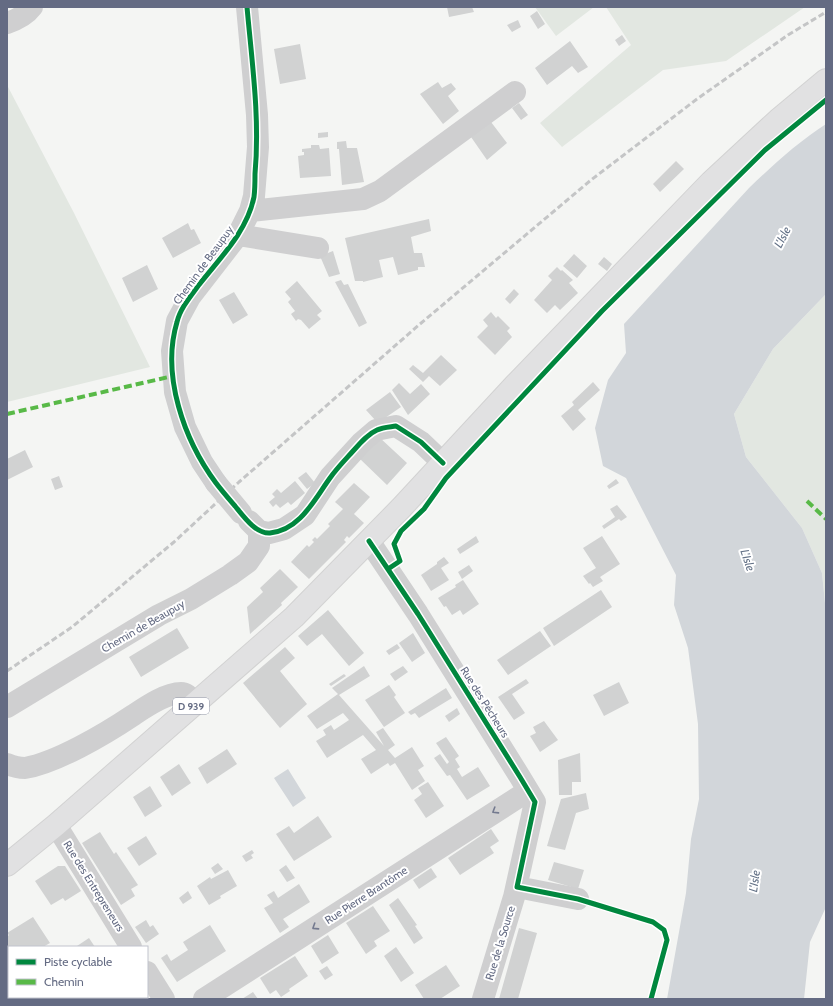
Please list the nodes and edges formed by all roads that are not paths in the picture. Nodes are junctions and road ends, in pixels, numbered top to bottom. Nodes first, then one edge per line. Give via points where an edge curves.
1 (32, 7) edge
2 (246, 7) edge
3 (7, 23) edge
4 (826, 80) edge
5 (515, 92) dead end
6 (442, 132) dead end
7 (252, 203) junction
8 (238, 235) junction
9 (318, 248) dead end
10 (443, 463) junction
11 (259, 531) junction
12 (369, 541) junction
13 (194, 703) junction
14 (7, 707) edge
15 (7, 764) edge
16 (528, 791) junction
17 (56, 825) junction
18 (7, 865) edge
19 (517, 887) junction
20 (578, 899) dead end
21 (130, 946) edge
22 (148, 974) edge
23 (164, 999) edge
24 (204, 999) edge
25 (483, 999) edge

1 - 3 street via 17,20
2 - 7 street, Chemin de Beaupuy via 258,147
4 - 10 main road, D 939 via 778,120 712,182 525,374
5 - 7 street via 380,191 364,199
6 - 7 street via 371,186
7 - 8 street, Chemin de Beaupuy
8 - 9 street
8 - 11 street, Chemin de Beaupuy, bridge via 190,298 177,321 172,351 175,392 185,427 202,462 216,483 241,514
10 - 11 street via 421,442 396,426 376,430 330,477 305,515 284,530 269,533
10 - 12 main road, D 939
11 - 14 street, Chemin de Beaupuy via 259,546 248,562 230,575 192,599 159,614
12 - 13 main road, D 939 via 294,617
12 - 16 street, Rue des Pêcheurs
13 - 15 street via 187,694 172,694 116,727 48,761 24,768
13 - 17 main road, D 939
16 - 19 street, Rue des Pêcheurs via 535,802
16 -> 24 street, Rue Pierre Brantôme
17 - 18 main road, D 939
17 - 21 street, Rue des Entrepreneurs
19 - 20 street
19 - 25 street, Rue de la Source
22 - 23 street

